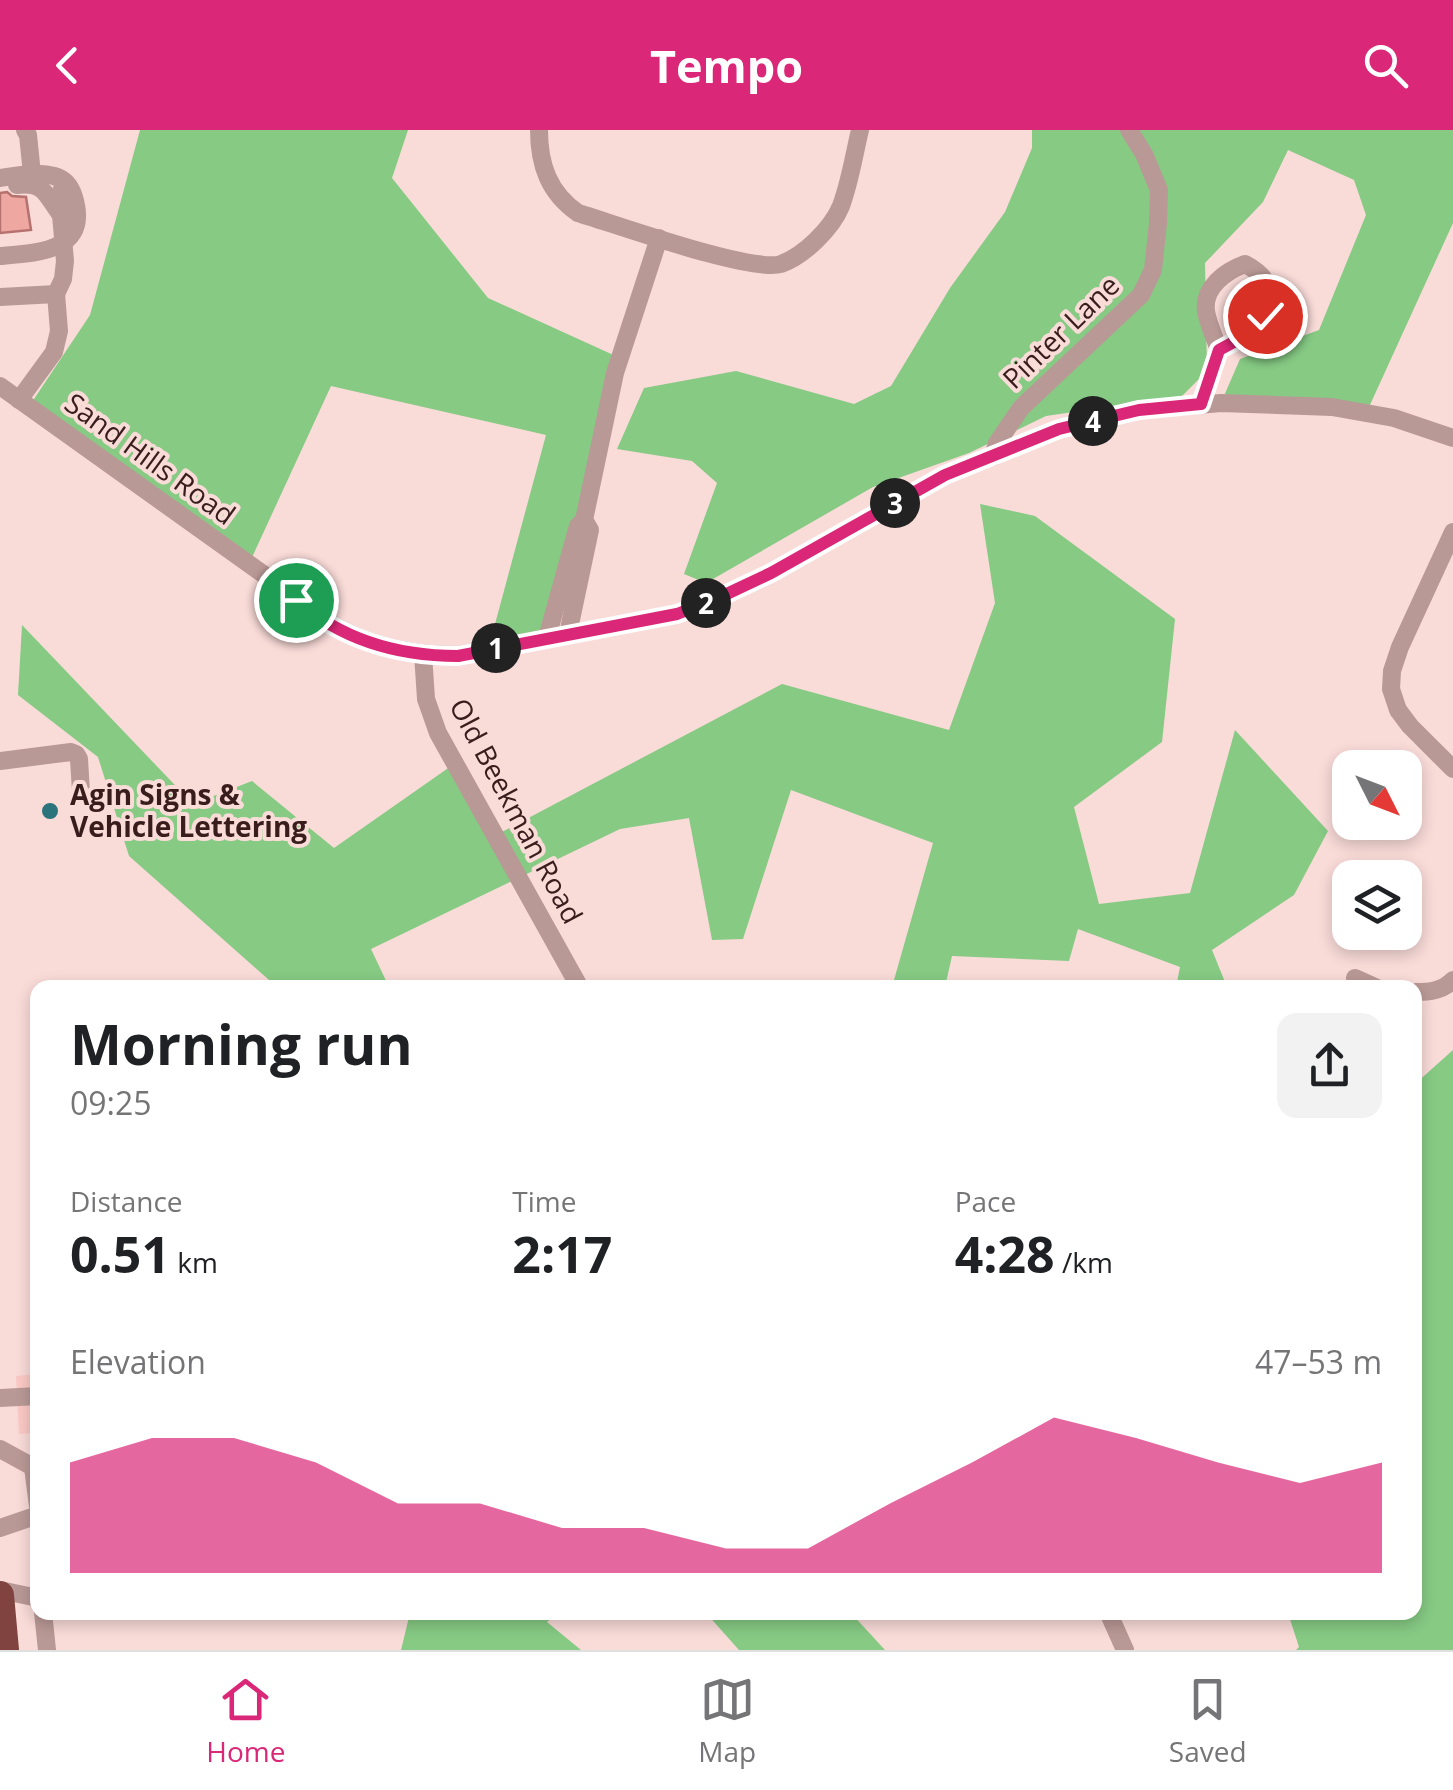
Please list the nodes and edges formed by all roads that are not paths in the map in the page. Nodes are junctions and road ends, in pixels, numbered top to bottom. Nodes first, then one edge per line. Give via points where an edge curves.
1 (25, 130) edge
2 (539, 130) edge
3 (860, 130) edge
4 (1129, 130) edge
5 (0, 178) edge
6 (32, 178) junction
7 (0, 186) edge
8 (659, 238) junction
9 (56, 246) junction
10 (0, 256) edge
11 (56, 294) junction
12 (0, 297) edge
13 (1219, 350) junction
14 (0, 386) edge
15 (20, 400) junction
16 (1201, 404) junction
17 (1453, 438) edge
18 (993, 456) junction
19 (584, 520) junction
20 (1453, 532) edge
21 (568, 634) junction
22 (547, 638) junction
23 (422, 654) junction
24 (0, 761) edge
25 (1453, 769) edge
26 (81, 792) dead end
27 (1355, 978) dead end
28 (576, 980) edge
29 (1359, 980) edge
30 (1453, 980) edge
31 (1422, 992) edge
32 (30, 1396) edge
33 (0, 1398) edge
34 (0, 1449) edge
35 (30, 1465) edge
36 (30, 1519) edge
37 (0, 1528) edge
38 (0, 1592) edge
39 (30, 1597) edge
40 (44, 1620) edge
41 (1111, 1620) edge
42 (5, 1650) edge
43 (47, 1650) edge
44 (1124, 1650) edge

1 - 6 street
2 - 8 street via 544,169 565,204
3 - 8 street via 840,207 797,256 778,265 747,264
4 - 18 street, Pinter Lane via 1159,190 1152,270 1141,294 1021,408
5 - 6 street
6 - 7 street
6 - 9 street via 62,188 68,201
6 - 9 street via 56,176 71,190 76,231
8 - 19 street via 615,373
9 - 10 street
9 - 11 street via 65,261
11 - 12 street
11 - 15 street via 60,331 54,352
13 - 13 street via 1254,331 1272,298 1268,281 1246,264 1229,270 1208,295
13 - 16 street
14 - 15 street, Sand Hills Road
15 - 23 street, Sand Hills Road via 322,620 364,641
16 - 17 street, Sand Hills Road via 1332,406
16 - 18 street, Sand Hills Road via 1059,429
18 - 21 street, Sand Hills Road via 945,475 716,599 677,614
19 - 21 street via 590,530
19 - 22 street
20 - 25 street via 1400,647 1391,689 1410,726
21 - 22 street, Sand Hills Road
22 - 23 street, Sand Hills Road via 458,656
23 - 28 street, Old Beekman Road via 426,699 438,733
24 - 26 street via 72,752 79,760
27 - 29 street
30 - 31 street
32 - 33 street
34 - 35 street
36 - 37 street
38 - 39 street
38 - 42 highway
40 - 43 street
41 - 44 street

